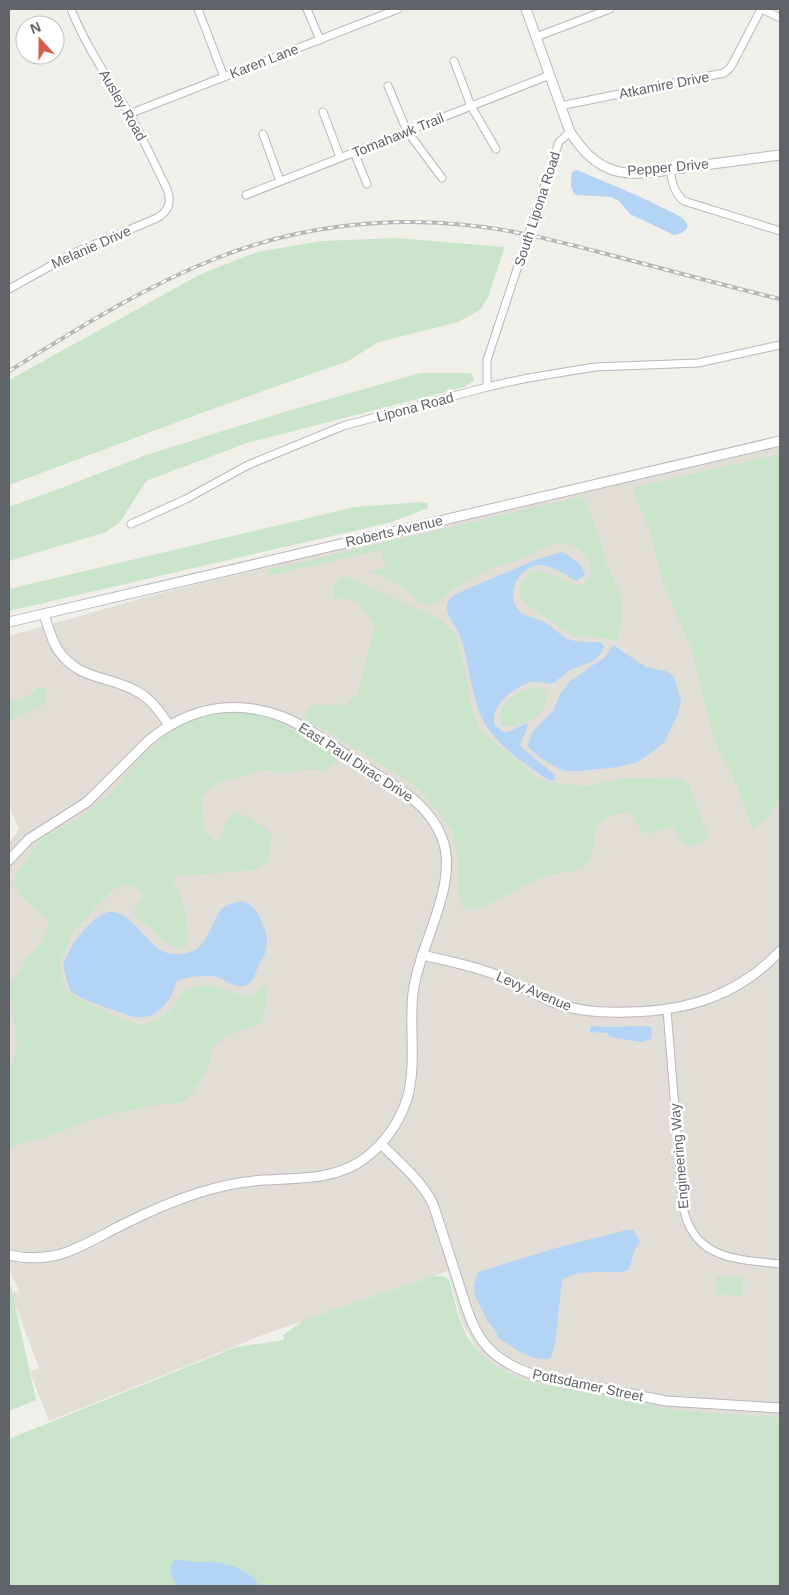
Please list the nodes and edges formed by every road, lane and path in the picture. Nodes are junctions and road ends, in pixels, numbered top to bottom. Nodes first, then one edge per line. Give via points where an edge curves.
1 (72, 9) edge
2 (198, 9) edge
3 (307, 9) edge
4 (398, 9) edge
5 (526, 9) edge
6 (610, 9) edge
7 (761, 9) edge
8 (780, 18) edge
9 (536, 37) junction
10 (320, 40) junction
11 (454, 61) dead end
12 (550, 74) junction
13 (224, 77) junction
14 (388, 86) dead end
15 (471, 106) junction
16 (560, 106) junction
17 (323, 112) dead end
18 (129, 114) junction
19 (407, 131) junction
20 (570, 132) junction
21 (263, 134) dead end
22 (496, 149) dead end
23 (354, 152) junction
24 (780, 154) edge
25 (340, 157) junction
26 (670, 170) junction
27 (442, 178) dead end
28 (280, 181) junction
29 (367, 184) dead end
30 (246, 194) dead end
31 (170, 203) joint
32 (780, 231) edge
33 (9, 289) edge
34 (780, 345) edge
35 (487, 387) junction
36 (780, 441) edge
37 (131, 524) dead end
38 (44, 614) junction
39 (9, 622) edge
40 (169, 725) junction
41 (9, 860) edge
42 (780, 951) edge
43 (422, 955) junction
44 (667, 1010) junction
45 (381, 1144) junction
46 (9, 1255) edge
47 (780, 1264) edge
48 (780, 1408) edge

1 - 18 street, Ausley Road via 94,56
2 - 13 street
3 - 10 street
4 - 10 street, Karen Lane
5 - 9 street
6 - 9 street
7 - 8 street
7 - 16 street, Atkamire Drive via 730,68 724,73
9 - 12 street
10 - 13 street, Karen Lane
11 - 15 street
12 - 15 street, Tomahawk Trail
12 - 16 street
13 - 18 street, Karen Lane
14 - 19 street
15 - 19 street, Tomahawk Trail
15 - 22 street
16 - 20 street
17 - 25 street
18 - 31 street, Ausley Road via 168,189
19 - 23 street, Tomahawk Trail
19 - 27 street
20 - 26 street, Pepper Drive via 590,157 616,170 632,173
20 - 35 street, South Lipona Road via 559,142 528,234 487,360
21 - 28 street
23 - 25 street, Tomahawk Trail
23 - 29 street
24 - 26 street, Pepper Drive
25 - 28 street, Tomahawk Trail
26 - 32 street via 675,190 684,201
28 - 30 street, Tomahawk Trail
31 - 33 street, Melanie Drive via 166,211 156,218 72,254
34 - 35 street, Lipona Road via 698,364 595,367
35 - 37 street, Lipona Road via 343,426 248,465
36 - 38 street, Roberts Avenue
38 - 39 street, Roberts Avenue
38 - 40 street via 57,649 71,664 86,674 138,692 153,704
40 - 41 street, East Paul Dirac Drive via 148,740 87,802 29,838
40 - 43 street, East Paul Dirac Drive via 213,709 233,707 265,711 303,728 419,803 431,816 442,838 447,868 442,897
42 - 44 street, Levy Avenue via 733,988 704,1001
43 - 44 street, Levy Avenue via 491,973 575,1009 602,1012
43 - 45 street, East Paul Dirac Drive via 413,992 412,1067 408,1095 394,1127
44 - 47 street, Engineering Way via 687,1223 696,1239 713,1252 730,1258
45 - 46 street, East Paul Dirac Drive via 363,1160 337,1173 224,1186 142,1215 63,1254 32,1258
45 - 48 street, Pottsdamer Street via 427,1192 473,1325 488,1348 504,1362 535,1375 666,1401

